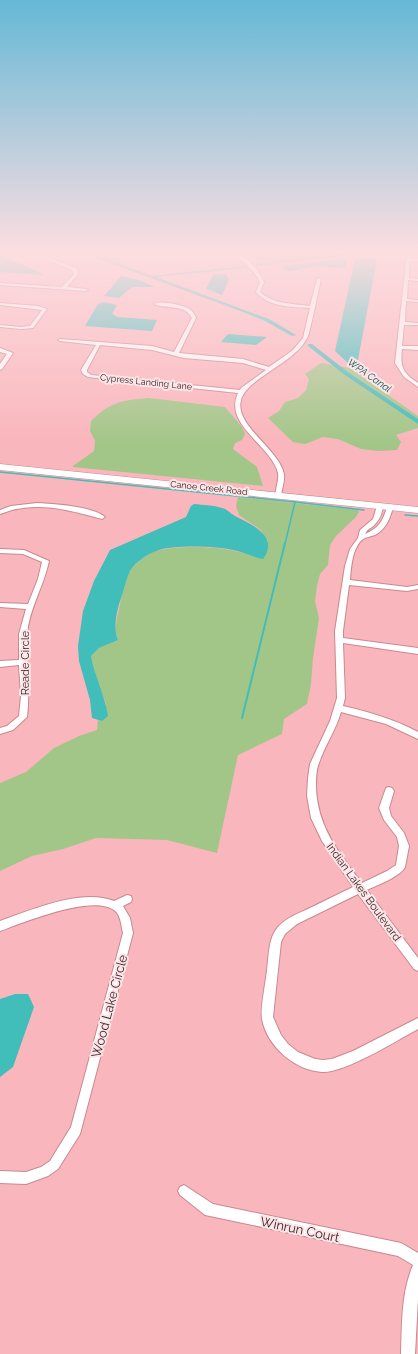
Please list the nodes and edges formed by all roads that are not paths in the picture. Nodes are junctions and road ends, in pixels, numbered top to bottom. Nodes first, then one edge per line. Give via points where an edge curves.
1 (39, 316) edge
2 (193, 316) edge
3 (309, 316) edge
4 (404, 316) edge
5 (403, 323) junction
6 (418, 324) edge
7 (0, 326) edge
8 (60, 340) dead end
9 (99, 343) junction
10 (400, 347) junction
11 (418, 348) edge
12 (0, 350) edge
13 (176, 354) junction
14 (0, 368) edge
15 (269, 369) junction
16 (415, 381) edge
17 (418, 385) edge
18 (241, 392) junction
19 (0, 467) edge
20 (278, 495) junction
21 (380, 506) junction
22 (390, 507) junction
23 (418, 510) edge
24 (0, 512) edge
25 (102, 517) dead end
26 (362, 538) junction
27 (0, 551) edge
28 (346, 582) junction
29 (418, 587) edge
30 (0, 605) edge
31 (30, 607) junction
32 (339, 640) junction
33 (418, 651) edge
34 (23, 662) junction
35 (0, 664) edge
36 (338, 708) junction
37 (0, 731) edge
38 (418, 736) edge
39 (389, 791) dead end
40 (360, 889) junction
41 (127, 899) dead end
42 (116, 905) junction
43 (0, 926) edge
44 (418, 966) edge
45 (418, 1023) edge
46 (0, 1177) edge
47 (184, 1191) dead end
48 (418, 1261) edge
49 (418, 1268) edge
50 (408, 1354) edge

1 - 7 street via 31,327
2 - 13 street
3 - 15 street via 305,338 295,351
4 - 5 street
5 - 6 street
5 - 10 street
8 - 9 street
9 - 13 street via 152,348
9 - 18 street, Cypress Landing Lane via 84,370 90,376
10 - 11 street
10 - 16 street via 400,370 405,377
12 - 14 street via 10,355
13 - 15 street via 243,361
15 - 18 street
16 - 17 street
18 - 20 street via 237,403 242,422 276,462 281,474
19 - 20 main road, Canoe Creek Road
20 - 21 main road, Canoe Creek Road
21 - 22 main road, Canoe Creek Road
21 - 26 street, Indian Lakes Boulevard via 379,516 363,530
22 - 23 main road, Canoe Creek Road
22 - 26 street, Indian Lakes Boulevard via 385,524
24 - 25 street via 22,505 90,512
26 - 28 street, Indian Lakes Boulevard via 353,549
27 - 31 street, Reade Circle via 24,552 46,561
28 - 29 street via 407,589
28 - 32 street, Indian Lakes Boulevard
30 - 31 street
31 - 34 street, Reade Circle via 24,633
32 - 33 street
32 - 36 street, Indian Lakes Boulevard via 341,698
34 - 35 street
34 - 37 street, Reade Circle via 26,692 23,717 10,728
36 - 38 street via 371,715
36 - 40 street, Indian Lakes Boulevard via 314,764 312,796 316,818 325,838
39 - 40 street via 384,808 387,817 401,836 404,855 400,867
40 - 44 street, Indian Lakes Boulevard
40 - 45 street via 293,921 281,931 276,942 268,1002 267,1017 270,1029 284,1050 306,1063 322,1066 350,1058
41 - 42 street
42 - 43 street via 97,900 75,902
42 - 46 street, Wood Lake Circle via 123,912 128,933 76,1130 54,1165 44,1172 26,1178
47 - 48 street, Winrun Court via 210,1210 400,1250
49 - 50 street via 414,1279

